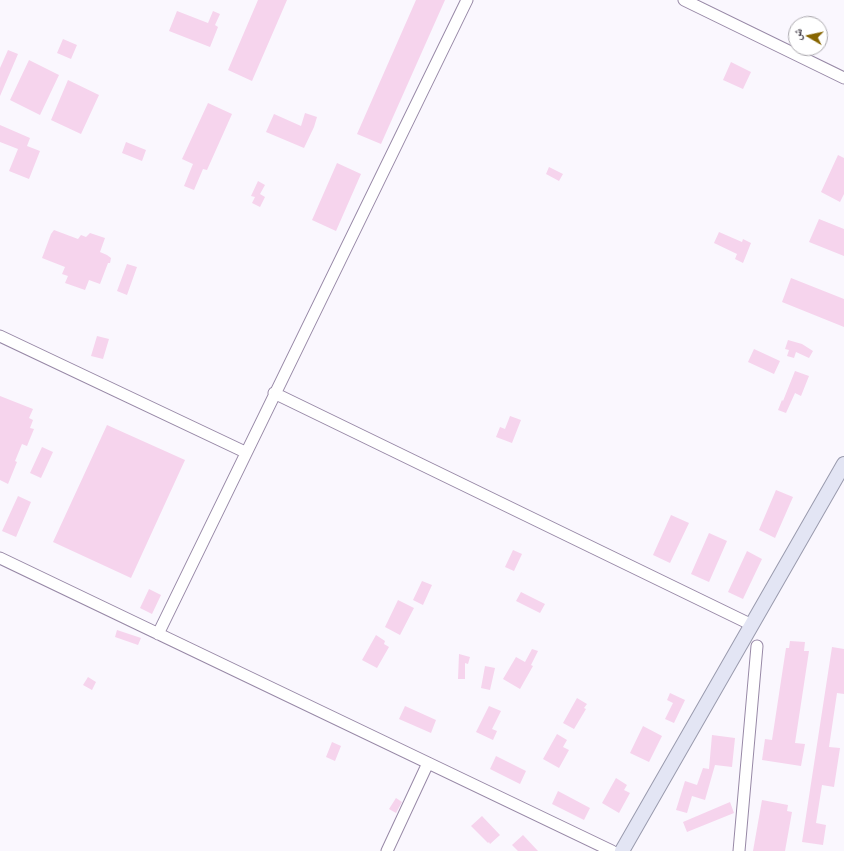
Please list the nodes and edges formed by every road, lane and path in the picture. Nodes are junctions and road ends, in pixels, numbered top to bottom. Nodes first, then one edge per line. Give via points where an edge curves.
1 (467, 0) edge
2 (684, 0) edge
3 (844, 78) edge
4 (0, 336) edge
5 (274, 393) junction
6 (245, 452) junction
7 (844, 464) edge
8 (0, 558) edge
9 (752, 625) junction
10 (158, 634) junction
11 (757, 646) dead end
12 (428, 763) junction
13 (387, 851) edge
14 (612, 851) edge
15 (622, 851) edge
16 (739, 851) edge

1 - 5 lane
2 - 3 lane
4 - 6 lane
5 - 6 lane
5 - 9 lane
6 - 10 lane
7 - 9 main road
8 - 10 lane
9 - 15 main road
10 - 12 lane
11 - 16 lane
12 - 13 lane
12 - 14 lane

